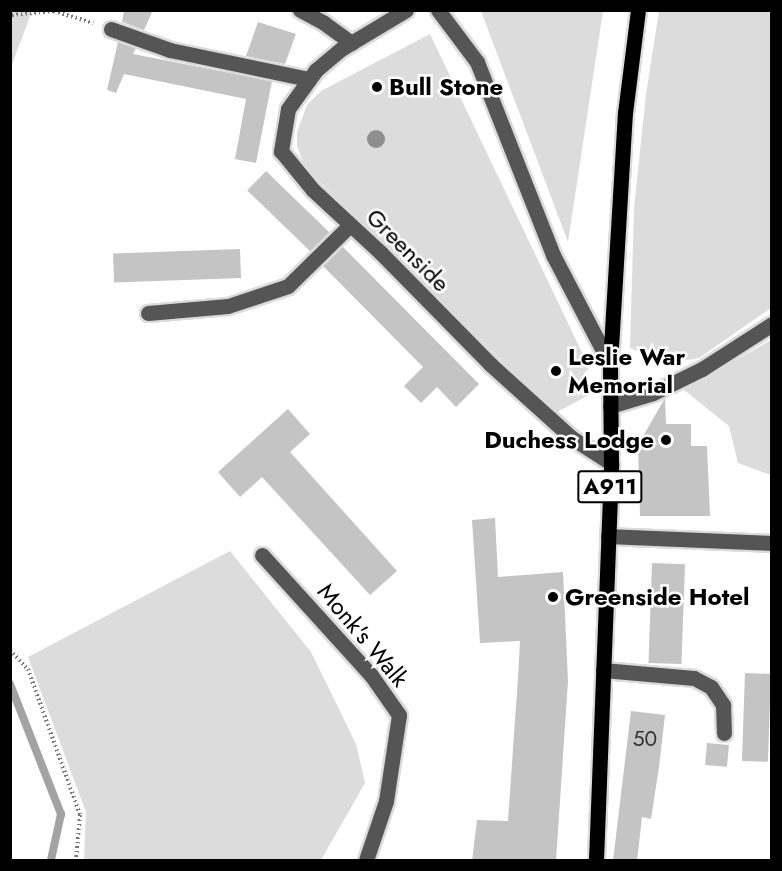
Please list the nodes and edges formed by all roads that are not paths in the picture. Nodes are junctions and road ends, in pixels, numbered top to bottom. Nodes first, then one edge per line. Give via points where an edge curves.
1 (300, 10) edge
2 (406, 10) edge
3 (438, 10) edge
4 (638, 10) edge
5 (111, 29) road end
6 (352, 43) junction
7 (309, 79) junction
8 (350, 225) junction
9 (148, 313) dead end
10 (771, 324) edge
11 (610, 364) junction
12 (610, 406) junction
13 (611, 463) junction
14 (608, 536) junction
15 (771, 543) edge
16 (262, 555) dead end
17 (603, 670) junction
18 (724, 733) dead end
19 (366, 861) edge
20 (596, 861) edge

1 - 6 street
2 - 6 street, Greenside
3 - 11 street via 477,62 553,255
4 - 11 main road, A911 via 625,113
5 - 7 street via 170,50
6 - 7 street, Greenside
7 - 8 street, Greenside via 288,109 281,151 313,190
8 - 9 street via 288,286 228,306
8 - 13 street, Greenside via 490,364 572,438
10 - 12 street via 702,369 653,393
11 - 12 main road, A911
12 - 13 main road, A911
13 - 14 main road, A911
14 - 15 street
14 - 17 main road, A911
16 - 19 street, Monk's Walk via 371,675 399,716 386,801
17 - 18 street via 694,678 711,687 723,705
17 - 20 main road, A911

